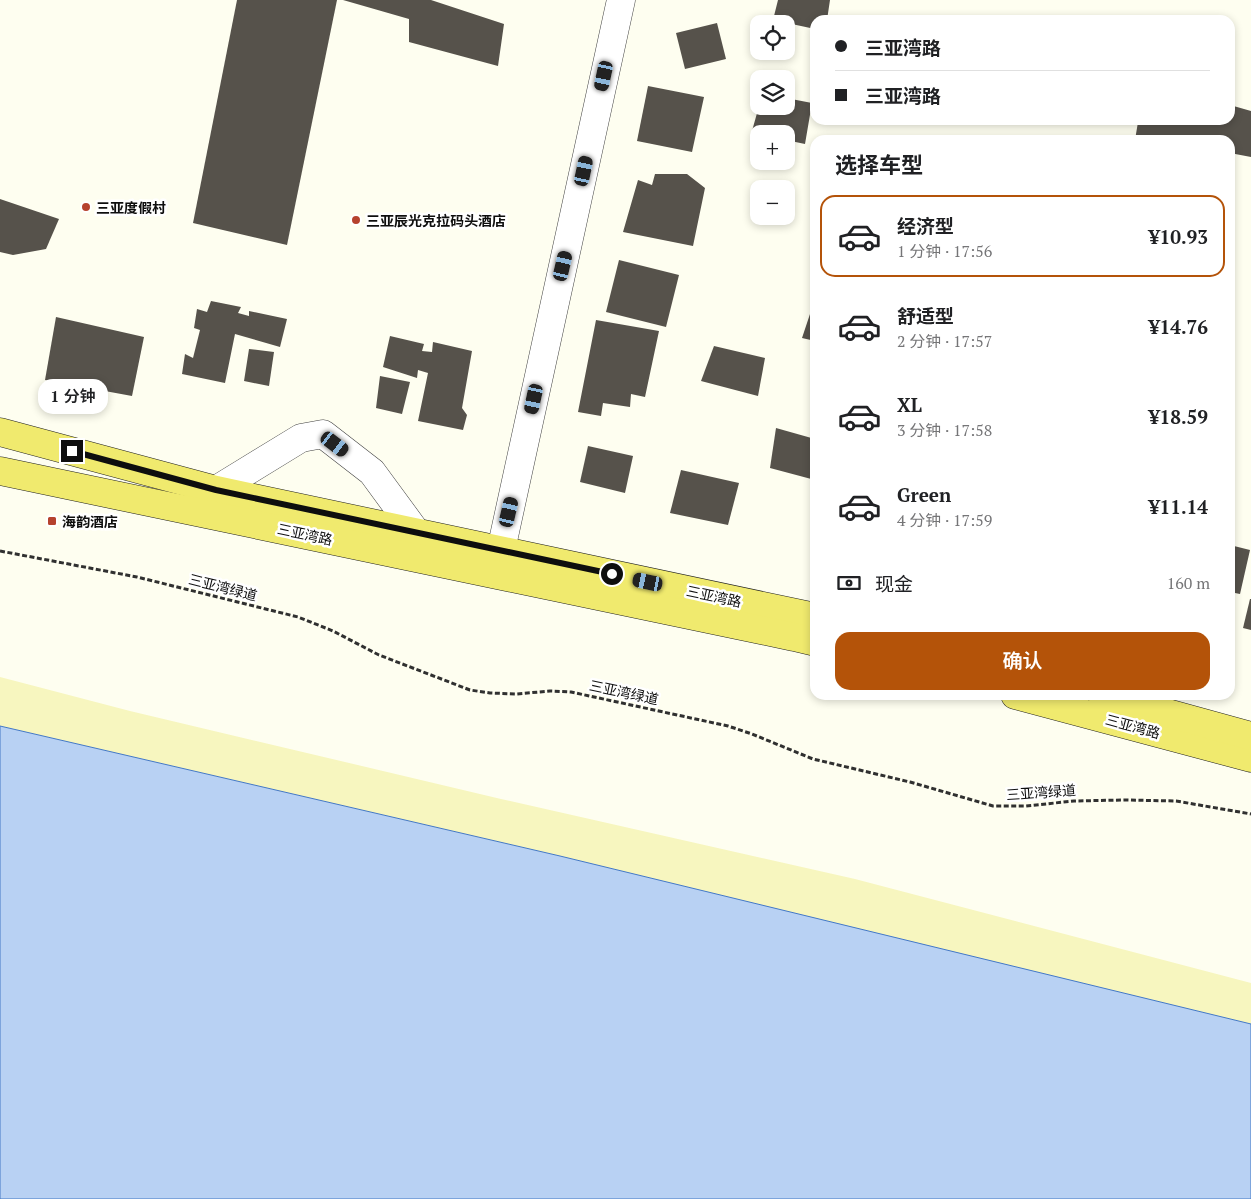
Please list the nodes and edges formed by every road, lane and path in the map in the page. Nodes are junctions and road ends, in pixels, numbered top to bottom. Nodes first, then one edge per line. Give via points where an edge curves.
1 (621, 0) edge
2 (0, 432) edge
3 (0, 471) edge
4 (216, 490) junction
5 (416, 532) junction
6 (501, 550) junction
7 (0, 551) edge
8 (810, 616) edge
9 (810, 641) edge
10 (1034, 700) edge
11 (1120, 700) edge
12 (1251, 736) edge
13 (1251, 758) edge
14 (1251, 814) edge

1 - 6 street
2 - 4 main road, 三亚湾路
3 - 9 main road, 三亚湾路
4 - 5 main road, 三亚湾路
4 - 5 street via 301,438 323,434 372,472
5 - 6 main road, 三亚湾路
6 - 8 main road, 三亚湾路
7 - 14 path, 三亚湾绿道 via 137,578 298,617 380,655 470,690 517,694 570,692 728,726 813,760 910,782 993,806 1074,801 1176,801
10 - 13 main road, 三亚湾路
11 - 12 main road, 三亚湾路

